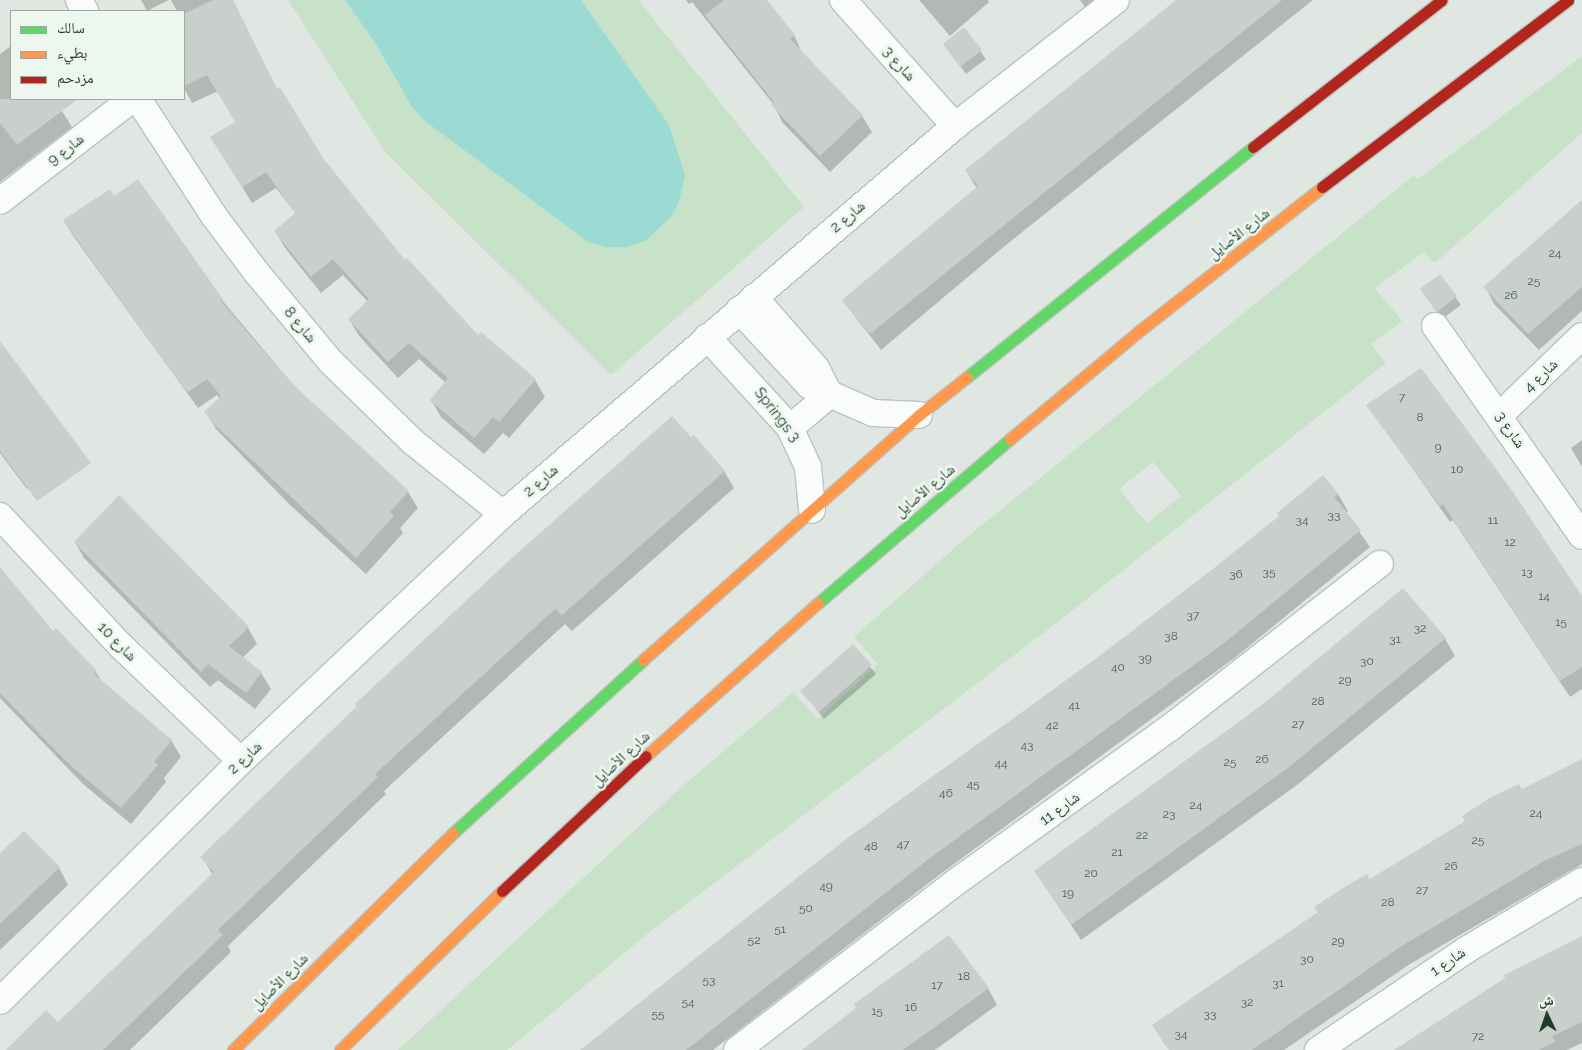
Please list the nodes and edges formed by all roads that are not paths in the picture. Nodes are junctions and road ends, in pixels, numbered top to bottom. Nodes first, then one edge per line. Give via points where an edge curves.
1 (843, 0) edge
2 (1116, 0) edge
3 (1442, 0) edge
4 (1568, 0) edge
5 (131, 100) edge
6 (139, 100) edge
7 (955, 126) junction
8 (0, 200) edge
9 (747, 303) junction
10 (1435, 326) dead end
11 (1582, 336) edge
12 (707, 338) junction
13 (829, 395) junction
14 (919, 414) junction
15 (1500, 415) junction
16 (790, 428) junction
17 (812, 510) junction
18 (503, 514) junction
19 (0, 516) edge
20 (1582, 536) edge
21 (1380, 564) dead end
22 (241, 761) junction
23 (1582, 881) edge
24 (0, 1001) edge
25 (233, 1050) edge
26 (340, 1050) edge
27 (737, 1050) edge
28 (1318, 1050) edge

1 - 7 street, شارع 3
2 - 7 street, شارع 2
3 - 14 main road, شارع الأصايل via 1323,90
4 - 26 main road, شارع الأصايل via 1384,138 1138,332 898,532 664,739 436,953
5 - 8 street, شارع 9
6 - 18 street, شارع 8 via 219,223 331,362 413,442
7 - 9 street, شارع 2
9 - 12 street, شارع 2
9 - 13 street via 816,368
10 - 15 street, شارع 3
11 - 15 street, شارع 4
12 - 16 street, Springs 3 via 764,396
12 - 18 street, شارع 2
13 - 14 street via 873,413
13 - 16 street
14 - 17 main road, شارع الأصايل
15 - 20 street, شارع 3
16 - 17 street, Springs 3 via 808,467
17 - 25 main road, شارع الأصايل via 508,781 394,888
18 - 22 street, شارع 2
19 - 22 street, شارع 10 via 121,646
21 - 27 street, شارع 11 via 1171,727 956,882
22 - 24 street, شارع 2
23 - 28 street, شارع 1 via 1466,950

